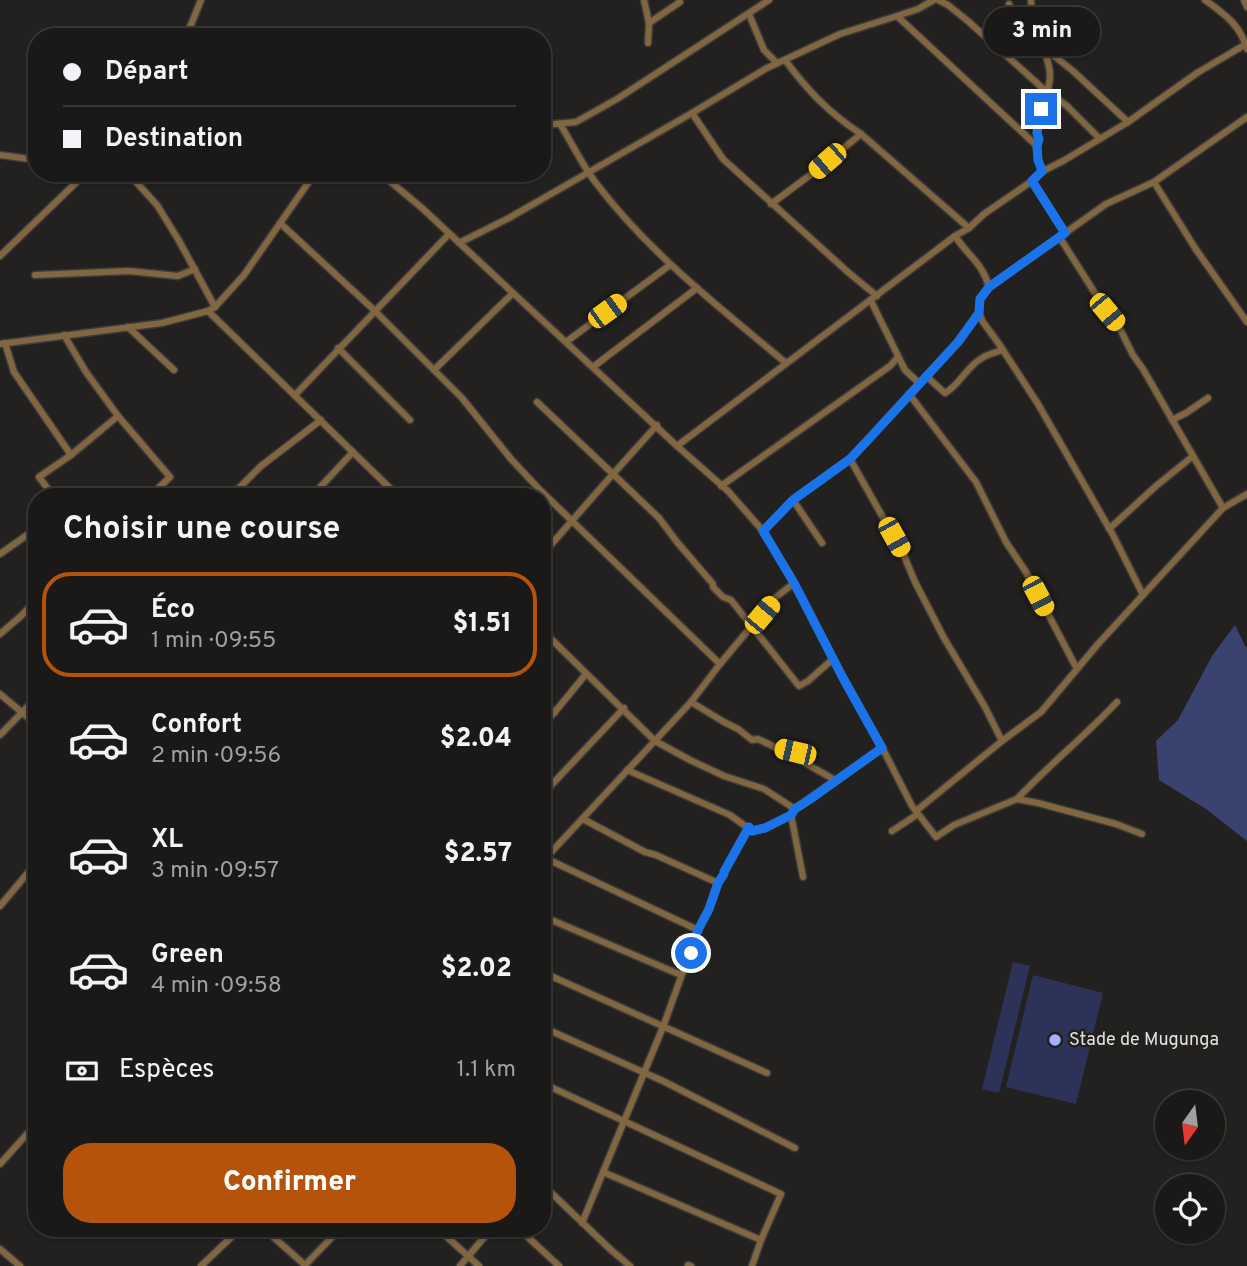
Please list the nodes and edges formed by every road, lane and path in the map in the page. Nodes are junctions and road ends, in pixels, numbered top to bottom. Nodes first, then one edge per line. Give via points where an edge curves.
1 (201, 0) edge
2 (644, 0) edge
3 (769, 0) edge
4 (936, 0) edge
5 (1031, 0) edge
6 (1205, 0) edge
7 (1244, 0) edge
8 (680, 2) dead end
9 (1009, 4) dead end
10 (1247, 8) edge
11 (749, 14) junction
12 (897, 16) junction
13 (649, 23) junction
14 (190, 28) edge
15 (1032, 35) junction
16 (648, 43) dead end
17 (1246, 46) edge
18 (1043, 47) junction
19 (785, 60) junction
20 (777, 63) junction
21 (1047, 92) junction
22 (692, 113) junction
23 (1247, 117) edge
24 (1128, 122) junction
25 (551, 124) edge
26 (560, 124) junction
27 (861, 134) junction
28 (1100, 139) junction
29 (1037, 146) junction
30 (0, 155) edge
31 (28, 159) edge
32 (1042, 171) junction
33 (588, 173) junction
34 (1032, 181) junction
35 (1154, 181) junction
36 (77, 182) edge
37 (136, 182) edge
38 (309, 182) edge
39 (391, 182) edge
40 (771, 204) junction
41 (280, 223) junction
42 (969, 228) junction
43 (449, 234) junction
44 (1062, 235) junction
45 (955, 236) junction
46 (459, 243) junction
47 (0, 256) edge
48 (670, 265) junction
49 (195, 269) junction
50 (36, 275) dead end
51 (989, 287) junction
52 (696, 288) junction
53 (513, 293) junction
54 (874, 298) junction
55 (215, 307) junction
56 (374, 310) junction
57 (208, 311) junction
58 (979, 313) junction
59 (1247, 322) edge
60 (128, 327) junction
61 (64, 335) junction
62 (566, 342) junction
63 (2, 344) edge
64 (338, 348) junction
65 (1003, 350) junction
66 (898, 357) junction
67 (786, 363) junction
68 (593, 367) junction
69 (174, 370) dead end
70 (434, 370) junction
71 (926, 376) junction
72 (919, 383) junction
73 (295, 394) junction
74 (909, 394) junction
75 (1208, 398) dead end
76 (537, 402) dead end
77 (118, 416) junction
78 (321, 420) junction
79 (410, 420) dead end
80 (1172, 420) junction
81 (657, 425) junction
82 (677, 446) junction
83 (353, 452) junction
84 (71, 455) junction
85 (1193, 456) junction
86 (850, 459) junction
87 (613, 474) junction
88 (721, 486) junction
89 (47, 488) edge
90 (158, 488) edge
91 (239, 488) edge
92 (320, 488) edge
93 (388, 488) edge
94 (540, 488) edge
95 (1247, 494) edge
96 (551, 500) edge
97 (793, 500) junction
98 (1223, 508) junction
99 (572, 521) junction
100 (1109, 529) junction
101 (763, 531) junction
102 (28, 534) edge
103 (822, 542) dead end
104 (551, 545) edge
105 (0, 554) edge
106 (794, 583) junction
107 (1143, 595) junction
108 (28, 609) edge
109 (752, 626) junction
110 (0, 634) edge
111 (551, 639) edge
112 (833, 659) junction
113 (720, 664) junction
114 (1077, 669) junction
115 (586, 674) junction
116 (0, 694) edge
117 (691, 702) junction
118 (1117, 702) dead end
119 (28, 707) edge
120 (624, 708) junction
121 (551, 710) edge
122 (22, 713) junction
123 (554, 713) junction
124 (551, 716) edge
125 (28, 718) edge
126 (0, 735) edge
127 (655, 741) junction
128 (1002, 741) junction
129 (882, 748) junction
130 (627, 770) junction
131 (835, 780) junction
132 (551, 785) edge
133 (1017, 799) junction
134 (793, 812) junction
135 (917, 812) junction
136 (583, 819) junction
137 (749, 827) junction
138 (892, 831) dead end
139 (1142, 834) dead end
140 (551, 853) edge
141 (551, 863) edge
142 (28, 873) edge
143 (803, 877) dead end
144 (718, 883) junction
145 (0, 906) edge
146 (551, 920) edge
147 (698, 930) junction
148 (681, 975) junction
149 (551, 976) edge
150 (663, 1027) junction
151 (551, 1031) edge
152 (644, 1073) junction
153 (768, 1073) dead end
154 (551, 1087) edge
155 (625, 1121) junction
156 (28, 1133) edge
157 (795, 1147) dead end
158 (0, 1164) edge
159 (603, 1172) junction
160 (551, 1193) edge
161 (582, 1223) junction
162 (232, 1237) edge
163 (273, 1237) edge
164 (332, 1237) edge
165 (447, 1237) edge
166 (484, 1237) edge
167 (528, 1237) edge
168 (761, 1240) junction
169 (0, 1249) edge
170 (468, 1256) junction
171 (305, 1265) edge
172 (20, 1266) edge
173 (201, 1266) edge
174 (460, 1266) edge
175 (479, 1266) edge
176 (559, 1266) edge
177 (630, 1266) edge
178 (752, 1266) edge

1 - 14 street
2 - 13 street
3 - 11 street
4 - 12 street
4 - 21 street via 969,22
5 - 15 street
6 - 17 street via 1235,23
7 - 10 street
8 - 13 street
9 - 15 street
11 - 20 street via 764,50
11 - 26 street via 617,99 576,122
12 - 19 street via 840,34
12 - 29 street
13 - 16 street
15 - 18 street
17 - 24 street via 1197,73
18 - 21 street via 1051,70
18 - 24 street
19 - 20 street
19 - 27 street via 807,89
20 - 22 street
21 - 28 street
21 - 29 street via 1037,124
22 - 33 street
22 - 40 street via 723,159
23 - 35 street
24 - 28 street
25 - 26 street
26 - 33 street
27 - 40 street
27 - 42 street
28 - 32 street
29 - 32 street
30 - 31 street
32 - 34 street
33 - 46 street
33 - 48 street
34 - 42 street
34 - 44 street
35 - 44 street via 1106,204
35 - 59 street
36 - 47 street
37 - 49 street via 157,205
38 - 41 street
39 - 43 street
40 - 54 street
41 - 55 street
41 - 56 street
42 - 45 street
43 - 46 street
43 - 56 street
44 - 51 street
44 - 80 street
45 - 51 street via 983,269
45 - 54 street
46 - 53 street
48 - 52 street
48 - 62 street
49 - 50 street via 178,276 129,271
49 - 55 street
51 - 58 street via 980,299
52 - 67 street
52 - 68 street
53 - 62 street
53 - 70 street
54 - 66 street
54 - 67 street
55 - 57 street
56 - 64 street
56 - 70 street
57 - 60 street
57 - 73 street
58 - 65 street
58 - 71 street
60 - 61 street
60 - 69 street
61 - 63 street
61 - 77 street
62 - 68 street
63 - 84 street via 14,372
64 - 73 street
64 - 79 street
65 - 71 street via 971,366 945,393
65 - 100 street
66 - 72 street
66 - 88 street
67 - 82 street
68 - 81 street
70 - 94 street
71 - 72 street
72 - 74 street
73 - 78 street
74 - 86 street
74 - 114 street via 976,482
75 - 80 street
76 - 87 street
77 - 84 street
77 - 90 street via 170,477
78 - 83 street
78 - 91 street
80 - 85 street
81 - 82 street
81 - 87 street
82 - 88 street
83 - 92 street
83 - 93 street
84 - 89 street via 39,477
85 - 98 street
85 - 100 street
86 - 97 street
86 - 128 street
87 - 99 street
87 - 109 street via 659,518 713,587 731,600
88 - 101 street
95 - 98 street
96 - 99 street
97 - 101 street
97 - 103 street
98 - 107 street
99 - 104 street
99 - 113 street
100 - 107 street
101 - 106 street
102 - 105 street
106 - 109 street
106 - 112 street
107 - 114 street
108 - 110 street
109 - 112 street via 799,687
109 - 113 street
111 - 115 street
112 - 129 street
113 - 117 street
114 - 128 street via 1041,712
115 - 120 street
115 - 123 street
116 - 122 street
117 - 127 street
117 - 131 street via 752,740 795,752 798,759
118 - 133 street
119 - 122 street
120 - 127 street
120 - 132 street
121 - 123 street
122 - 125 street
122 - 126 street
123 - 124 street
127 - 130 street
127 - 134 street via 724,776 764,789
128 - 135 street
129 - 131 street
129 - 135 street
130 - 136 street
130 - 137 street
131 - 134 street
133 - 135 street via 936,837
133 - 139 street
134 - 137 street via 765,828 752,831
134 - 143 street
135 - 138 street
136 - 140 street
136 - 144 street
137 - 144 street
141 - 147 street
142 - 145 street
144 - 147 street
146 - 148 street
147 - 148 street
148 - 150 street
149 - 150 street
150 - 152 street
150 - 153 street
151 - 152 street
152 - 155 street
152 - 157 street
154 - 155 street
155 - 159 street
155 - 168 street via 781,1194
156 - 158 street
159 - 161 street
159 - 168 street
160 - 161 street
161 - 177 street
162 - 173 street
163 - 171 street
164 - 171 street
165 - 170 street
166 - 170 street
167 - 176 street
168 - 178 street
169 - 172 street
170 - 174 street
170 - 175 street

